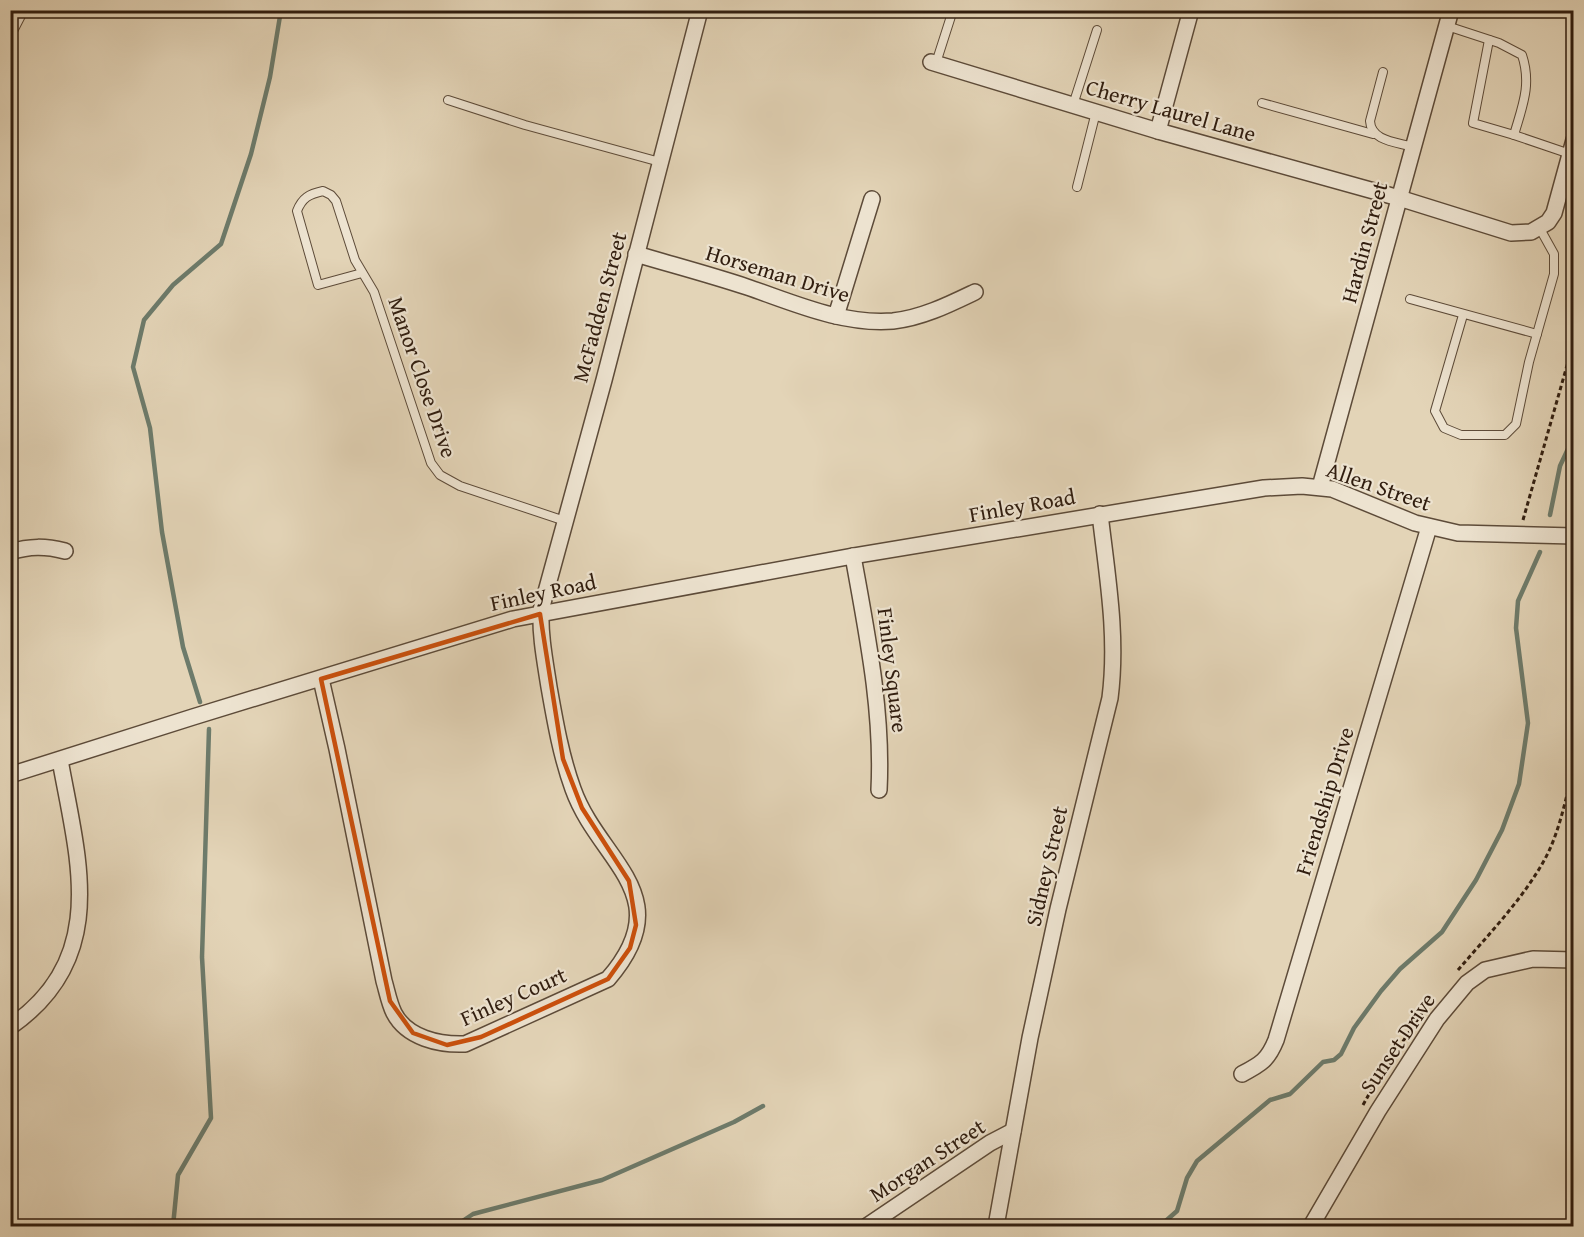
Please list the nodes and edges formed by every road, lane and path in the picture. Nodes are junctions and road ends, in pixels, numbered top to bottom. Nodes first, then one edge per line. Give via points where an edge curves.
1 (24, 10) edge
2 (700, 10) edge
3 (953, 10) edge
4 (1191, 10) edge
5 (1451, 10) edge
6 (1447, 26) junction
7 (1097, 30) dead end
8 (10, 37) edge
9 (1489, 40) junction
10 (934, 63) joint
11 (1383, 72) dead end
12 (448, 100) dead end
13 (1262, 103) dead end
14 (1073, 105) junction
15 (1096, 112) junction
16 (1158, 131) junction
17 (1373, 134) junction
18 (1514, 135) junction
19 (1413, 147) junction
20 (1572, 147) edge
21 (660, 162) junction
22 (1077, 186) dead end
23 (1399, 198) junction
24 (872, 199) dead end
25 (1539, 227) junction
26 (636, 254) junction
27 (362, 273) junction
28 (975, 292) dead end
29 (1410, 299) dead end
30 (1463, 315) junction
31 (836, 316) junction
32 (1537, 334) junction
33 (1574, 341) edge
34 (1320, 487) junction
35 (1100, 514) junction
36 (565, 521) junction
37 (1532, 522) dead end
38 (1429, 527) junction
39 (1574, 536) edge
40 (65, 551) dead end
41 (10, 552) edge
42 (853, 556) junction
43 (540, 614) junction
44 (321, 679) junction
45 (60, 760) junction
46 (10, 775) edge
47 (879, 790) dead end
48 (1574, 960) edge
49 (10, 1027) edge
50 (1242, 1074) dead end
51 (1013, 1131) junction
52 (867, 1227) edge
53 (996, 1227) edge
54 (1311, 1227) edge

1 - 8 lane
2 - 21 street, McFadden Street
3 - 10 lane
4 - 16 street
5 - 6 street, Hardin Street
6 - 9 lane
6 - 19 street, Hardin Street
7 - 14 lane
9 - 18 lane via 1522,55 1527,71
9 - 18 lane via 1473,123
10 - 14 street, Cherry Laurel Lane
11 - 17 lane via 1370,121
12 - 21 lane
13 - 17 lane
14 - 15 street, Cherry Laurel Lane
15 - 16 street, Cherry Laurel Lane
15 - 22 lane
16 - 23 street, Cherry Laurel Lane
17 - 19 lane
18 - 20 lane
19 - 23 street, Hardin Street
20 - 25 street via 1554,213
21 - 26 street, McFadden Street
23 - 25 street, Cherry Laurel Lane via 1511,233 1526,233
23 - 34 street, Hardin Street
24 - 31 street
25 - 32 lane via 1554,254 1554,274
26 - 31 street, Horseman Drive
26 - 36 street, McFadden Street
27 - 27 lane, Manor Close Drive via 331,195 322,191 301,202 297,211 318,285
27 - 36 lane, Manor Close Drive via 374,292 431,463 440,475 460,486
28 - 31 street, Horseman Drive via 940,309 894,321
29 - 30 lane
30 - 32 lane
30 - 32 lane via 1435,411 1444,428 1461,435 1504,435 1516,424
33 - 37 path via 1523,522
34 - 35 street, Allen Street via 1272,487
34 - 38 street, Allen Street
35 - 42 street, Finley Road
35 - 51 street, Sidney Street via 1111,605 1110,698 1030,1038
36 - 43 street, McFadden Street
38 - 39 street, Allen Street via 1458,533
38 - 50 street, Friendship Drive via 1276,1040 1262,1064
40 - 41 street via 28,546
42 - 43 street, Finley Road
42 - 47 street, Finley Square via 873,665
43 - 44 street, Finley Road via 451,637
43 - 44 street, Finley Court via 542,647 563,759 582,808 629,881 637,909 636,925 623,962 608,978 465,1044 447,1045 426,1039 413,1033 394,1013
44 - 45 street, Finley Road
45 - 46 street, Finley Road
45 - 49 street via 81,891 79,925 64,969 44,999
48 - 54 street, Sunset Drive via 1533,959 1485,970 1467,983 1437,1019 1377,1110
51 - 52 street, Morgan Street
51 - 53 street, Sidney Street

